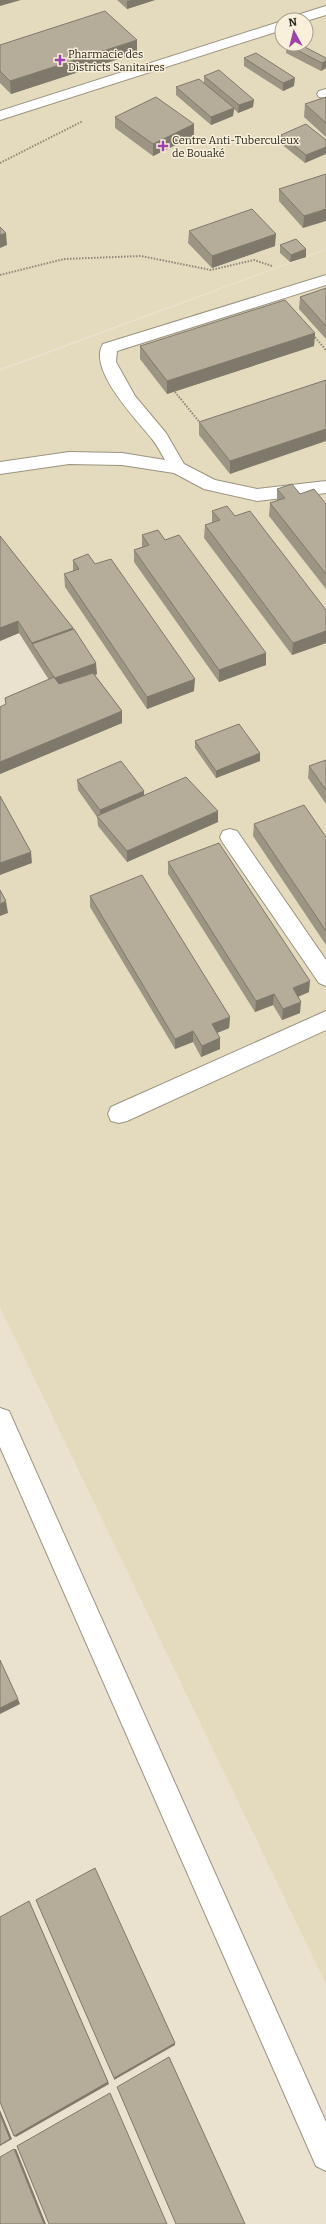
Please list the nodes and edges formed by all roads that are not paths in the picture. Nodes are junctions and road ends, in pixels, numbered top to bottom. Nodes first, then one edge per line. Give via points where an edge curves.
1 (326, 10) edge
2 (314, 14) edge
3 (274, 27) edge
4 (0, 116) edge
5 (326, 280) edge
6 (0, 468) edge
7 (178, 468) junction
8 (326, 486) edge
9 (230, 837) dead end
10 (326, 977) edge
11 (326, 1020) edge
12 (119, 1114) dead end
13 (0, 1419) edge
14 (326, 2156) edge

1 - 2 street
3 - 4 street
5 - 7 street via 109,348 108,362 128,399 160,437
6 - 7 street via 69,458 122,459
7 - 8 street via 210,485 258,495
9 - 10 street
11 - 12 street
13 - 14 street

